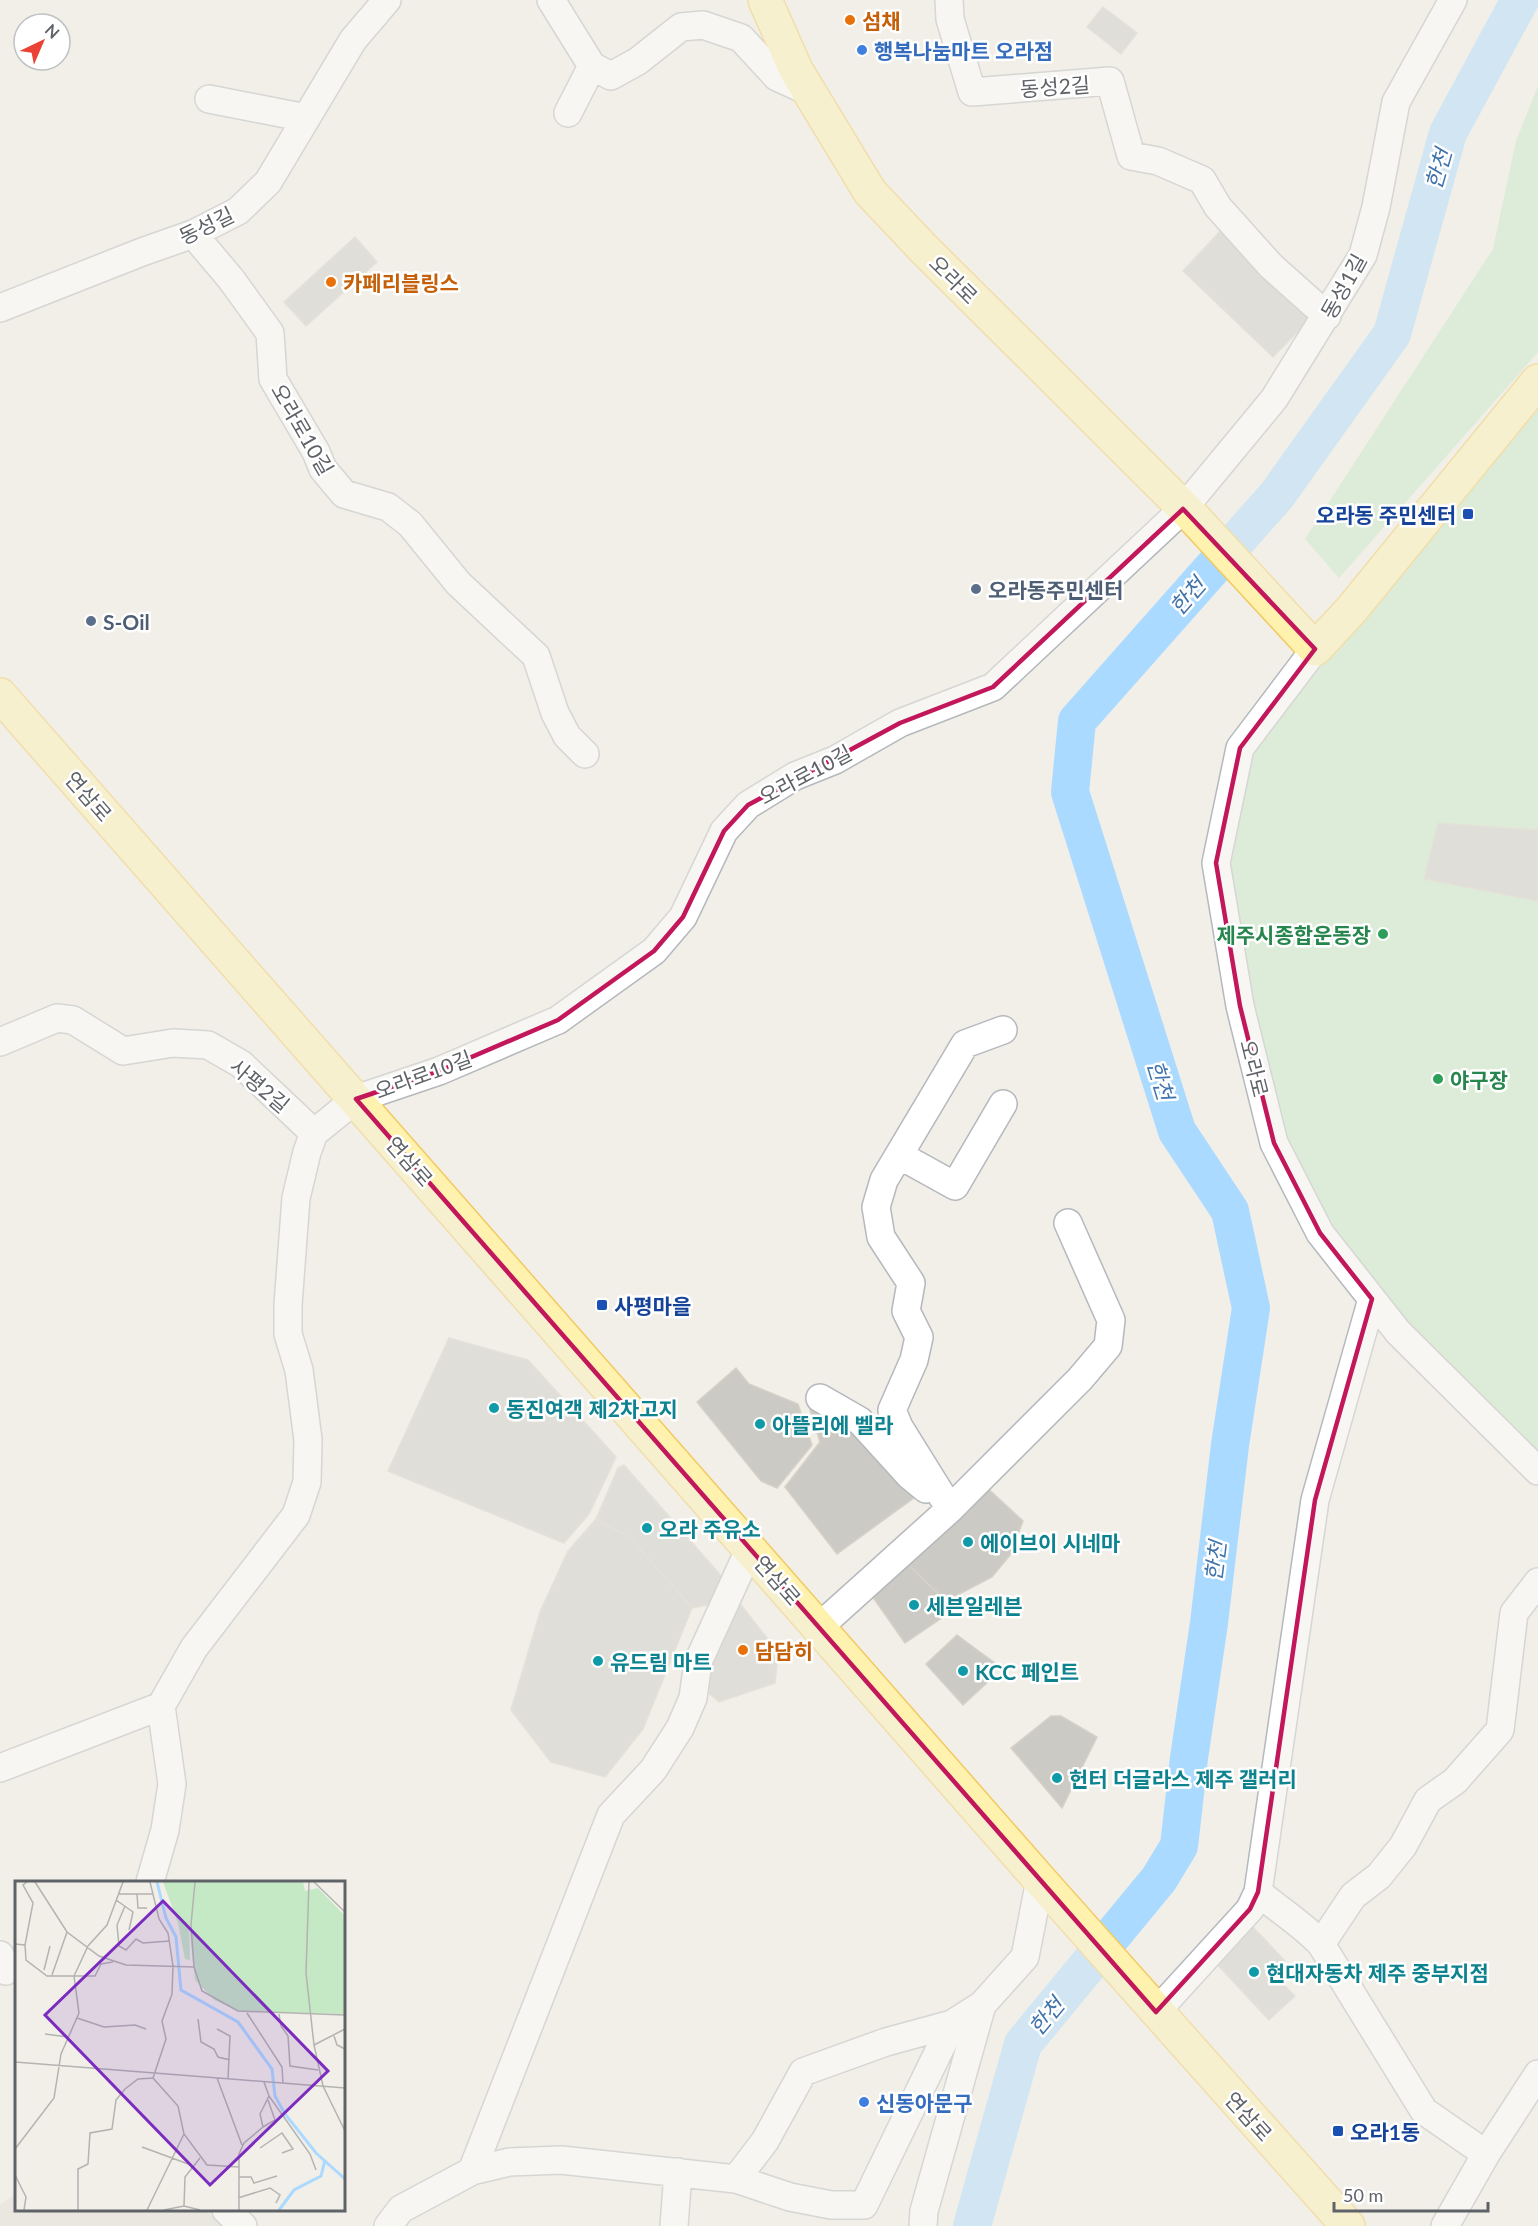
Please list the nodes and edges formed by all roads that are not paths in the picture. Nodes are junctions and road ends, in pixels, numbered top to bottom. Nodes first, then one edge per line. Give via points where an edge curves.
1 (387, 0) edge
2 (551, 0) edge
3 (765, 0) edge
4 (949, 0) edge
5 (1453, 0) edge
6 (592, 66) junction
7 (810, 92) junction
8 (209, 99) dead end
9 (568, 113) dead end
10 (306, 118) junction
11 (193, 234) junction
12 (3, 301) edge
13 (1327, 316) junction
14 (1538, 381) edge
15 (1189, 514) junction
16 (1315, 649) junction
17 (0, 695) edge
18 (585, 754) dead end
19 (1003, 1030) dead end
20 (0, 1042) edge
21 (356, 1099) junction
22 (1004, 1104) dead end
23 (314, 1132) junction
24 (899, 1155) junction
25 (1068, 1223) dead end
26 (1372, 1299) junction
27 (820, 1398) dead end
28 (1538, 1471) edge
29 (950, 1509) junction
30 (750, 1548) junction
31 (1538, 1582) edge
32 (819, 1628) junction
33 (161, 1706) junction
34 (0, 1768) edge
35 (1040, 1880) junction
36 (150, 1881) edge
37 (1258, 1892) junction
38 (1321, 1944) junction
39 (982, 2005) junction
40 (1153, 2009) junction
41 (952, 2024) junction
42 (1538, 2074) edge
43 (1486, 2154) junction
44 (472, 2171) junction
45 (678, 2172) junction
46 (736, 2179) junction
47 (227, 2211) edge
48 (243, 2226) edge
49 (388, 2226) edge
50 (674, 2226) edge
51 (922, 2226) edge
52 (1348, 2226) edge
53 (1445, 2226) edge

1 - 10 street, 동성길 via 353,40
2 - 6 street
3 - 7 main road, 오라로
4 - 13 street, 동성2길 via 950,19 972,92 1110,81 1131,156 1158,161 1202,180 1218,207 1271,266
5 - 13 street, 동성1길 via 1396,102 1363,255
6 - 7 street via 610,76 638,61 681,27 703,25 741,38 777,77
6 - 9 street
7 - 15 main road, 오라로 via 870,192
8 - 10 street
10 - 11 street, 동성길 via 268,182 238,211
11 - 12 street, 동성길
11 - 18 street, 오라로10길 via 270,333 273,379 323,469 344,494 388,507 410,524 458,583 536,656 555,713 567,736
13 - 15 street, 동성1길 via 1274,399
14 - 16 main road
15 - 16 main road, 오라로
15 - 21 street, 오라로10길 via 993,687 900,723 835,760 795,776 748,805 724,831 683,918 654,951 558,1020 439,1071
16 - 26 street, 오라로 via 1240,748 1216,863 1240,1006 1275,1143 1320,1233
17 - 21 main road, 연삼로
19 - 24 street via 965,1044
20 - 23 street, 사평2길 via 57,1018 73,1020 123,1051 173,1043 207,1045 241,1064
21 - 23 street, 오라로10길
21 - 30 main road, 연삼로
22 - 24 street via 955,1186
23 - 33 street via 296,1198 288,1305 288,1334 299,1370 308,1440 307,1482 296,1515 194,1648
24 - 29 street via 884,1180 876,1207 881,1237 911,1283 906,1311 919,1337 914,1360 892,1410
25 - 29 street via 1111,1320 1108,1346
26 - 28 street, 오라로 via 1398,1332
26 - 37 street via 1315,1500
27 - 29 street via 860,1420 909,1475
29 - 32 street
30 - 32 main road, 연삼로
30 - 44 street via 698,1662 693,1698 681,1728 653,1770 611,1815
31 - 38 street via 1514,1613 1500,1730 1455,1781 1428,1800 1403,1846 1379,1876 1353,1896
32 - 35 main road, 연삼로
33 - 34 street
33 - 36 street via 172,1784 165,1830
35 - 39 street via 1025,1957
35 - 40 main road, 연삼로
37 - 38 street
37 - 40 street via 1250,1909
38 - 43 street via 1424,2111
39 - 41 street
39 - 51 street
40 - 52 main road, 연삼로
41 - 46 street via 886,2042 803,2072 765,2140
41 - 46 street via 864,2205 831,2205 790,2197
42 - 43 street
43 - 53 street
44 - 45 street via 509,2162 561,2160
44 - 49 street via 401,2209
45 - 46 street
45 - 50 street
47 - 48 street

